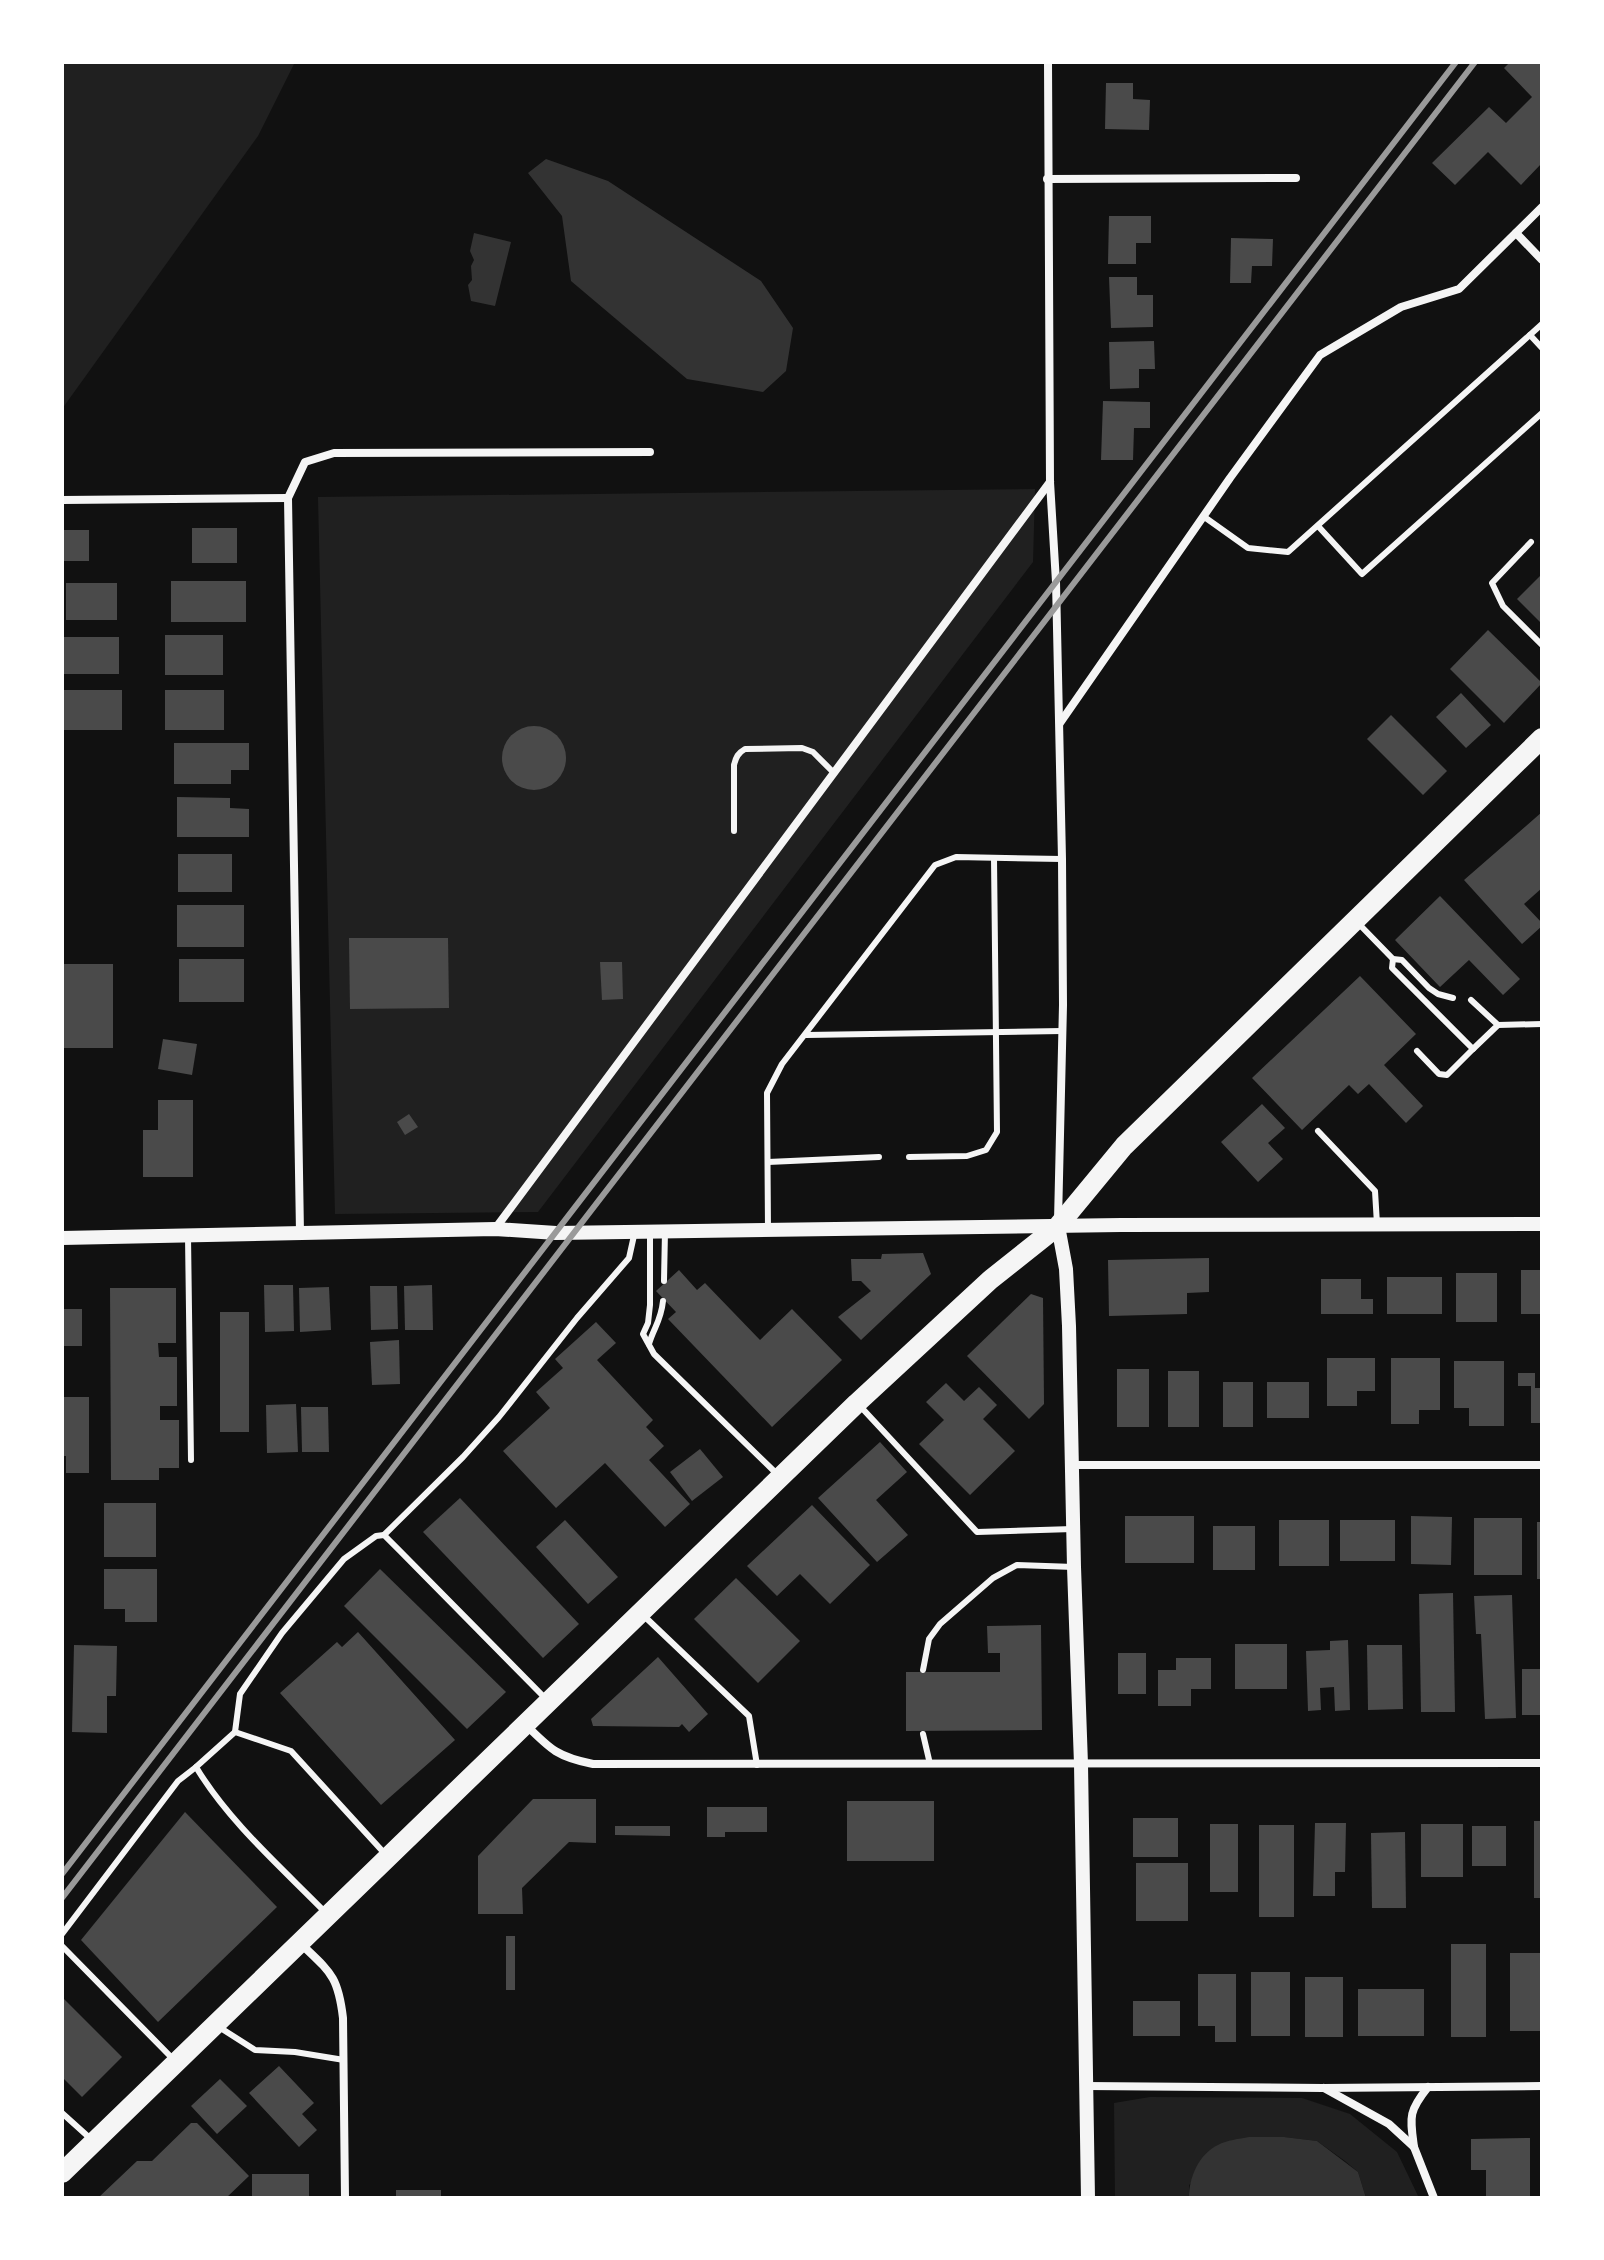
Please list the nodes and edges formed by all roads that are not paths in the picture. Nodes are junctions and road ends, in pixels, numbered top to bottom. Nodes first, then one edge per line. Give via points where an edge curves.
1 (1048, 62) edge
2 (1296, 178) dead end
3 (1047, 179) junction
4 (1542, 207) edge
5 (1516, 233) junction
6 (1542, 260) edge
7 (1542, 324) edge
8 (1530, 335) junction
9 (1542, 348) edge
10 (1542, 413) edge
11 (650, 452) dead end
12 (1050, 482) junction
13 (288, 498) junction
14 (62, 500) edge
15 (1203, 516) junction
16 (1318, 526) junction
17 (1531, 542) dead end
18 (1542, 645) edge
19 (1059, 724) junction
20 (1542, 738) edge
21 (834, 773) junction
22 (734, 831) dead end
23 (994, 858) junction
24 (1062, 859) junction
25 (1354, 920) junction
26 (1393, 959) junction
27 (1453, 998) dead end
28 (1471, 1000) dead end
29 (1542, 1024) edge
30 (1498, 1025) junction
31 (1062, 1031) junction
32 (995, 1032) junction
33 (805, 1035) junction
34 (1473, 1049) junction
35 (1417, 1051) dead end
36 (1318, 1131) dead end
37 (879, 1157) dead end
38 (909, 1157) dead end
39 (768, 1162) junction
40 (1542, 1224) edge
41 (1377, 1225) junction
42 (1058, 1226) junction
43 (495, 1229) junction
44 (768, 1230) junction
45 (650, 1231) junction
46 (300, 1234) junction
47 (188, 1236) junction
48 (62, 1238) edge
49 (664, 1281) dead end
50 (663, 1301) dead end
51 (649, 1344) junction
52 (857, 1403) junction
53 (191, 1460) dead end
54 (1072, 1465) junction
55 (1542, 1465) edge
56 (780, 1477) junction
57 (1073, 1529) junction
58 (384, 1535) junction
59 (1074, 1567) junction
60 (640, 1613) junction
61 (923, 1670) dead end
62 (549, 1702) junction
63 (526, 1724) junction
64 (235, 1732) junction
65 (923, 1734) dead end
66 (1542, 1763) edge
67 (930, 1764) junction
68 (1081, 1764) junction
69 (757, 1765) junction
70 (196, 1767) junction
71 (388, 1857) junction
72 (328, 1915) junction
73 (62, 1934) edge
74 (300, 1942) junction
75 (62, 1946) edge
76 (215, 2025) junction
77 (344, 2060) junction
78 (176, 2062) junction
79 (1086, 2086) junction
80 (1542, 2086) edge
81 (1428, 2087) junction
82 (1323, 2088) junction
83 (62, 2113) edge
84 (94, 2142) junction
85 (1414, 2147) junction
86 (62, 2173) edge
87 (345, 2198) edge
88 (1088, 2198) edge
89 (1434, 2198) edge

1 - 3 street
2 - 3 street
3 - 12 street
4 - 5 street
5 - 6 street
5 - 15 street via 1459,289 1401,307 1320,355
7 - 8 lane
8 - 9 lane
8 - 16 lane
10 - 16 lane via 1362,574
11 - 13 street via 334,453 305,462
12 - 19 street
12 - 21 street
13 - 14 street
13 - 46 street
15 - 16 lane via 1248,548 1288,552
15 - 19 street
17 - 18 lane via 1492,583 1503,606
19 - 24 street
20 - 25 main road
21 - 22 lane via 802,748 745,749 734,765
21 - 43 street
23 - 24 lane
23 - 32 lane
23 - 33 lane via 956,857 935,865
24 - 31 street
25 - 26 lane
25 - 42 main road via 1124,1146
26 - 27 lane via 1402,960 1438,994
26 - 34 lane via 1392,968
28 - 30 lane
29 - 30 lane
30 - 34 lane
31 - 32 lane
31 - 42 street
32 - 33 lane
32 - 38 lane via 997,1132 986,1150 967,1156
33 - 39 lane via 767,1093
34 - 35 lane via 1447,1075 1439,1074
36 - 41 lane via 1375,1191
37 - 39 lane
39 - 44 lane
40 - 41 street
41 - 42 street
42 - 44 street
42 - 52 main road via 990,1280
42 - 54 street via 1066,1269
43 - 45 street
43 - 46 street
44 - 45 street
45 - 49 lane
45 - 51 lane via 650,1305 643,1334
45 - 58 lane via 499,1417
46 - 47 street
47 - 48 street
47 - 53 lane
50 - 51 lane
51 - 56 lane
52 - 56 main road
52 - 57 lane via 977,1532
54 - 55 street
54 - 57 street
56 - 60 main road
57 - 59 street
58 - 62 lane
58 - 64 lane via 344,1559 282,1633 240,1694
59 - 61 lane via 1017,1565 993,1578 940,1624 929,1639
59 - 68 street
60 - 62 main road
60 - 69 lane via 749,1716
62 - 63 main road
63 - 69 street via 557,1754 593,1764
63 - 71 main road
64 - 70 lane
64 - 71 lane via 291,1751
65 - 67 lane
66 - 68 street
67 - 68 street
67 - 69 street
68 - 79 street
70 - 72 lane via 232,1815
70 - 73 lane via 178,1781
71 - 72 main road
72 - 74 main road
74 - 76 main road
74 - 77 street via 337,1986
75 - 78 lane
76 - 77 lane via 255,2050
76 - 78 main road
77 - 87 street
78 - 84 main road
79 - 82 street
79 - 88 street
80 - 81 street
81 - 82 street
81 - 85 street via 1414,2104
82 - 85 street via 1389,2124
83 - 84 lane
84 - 86 main road
85 - 89 street

